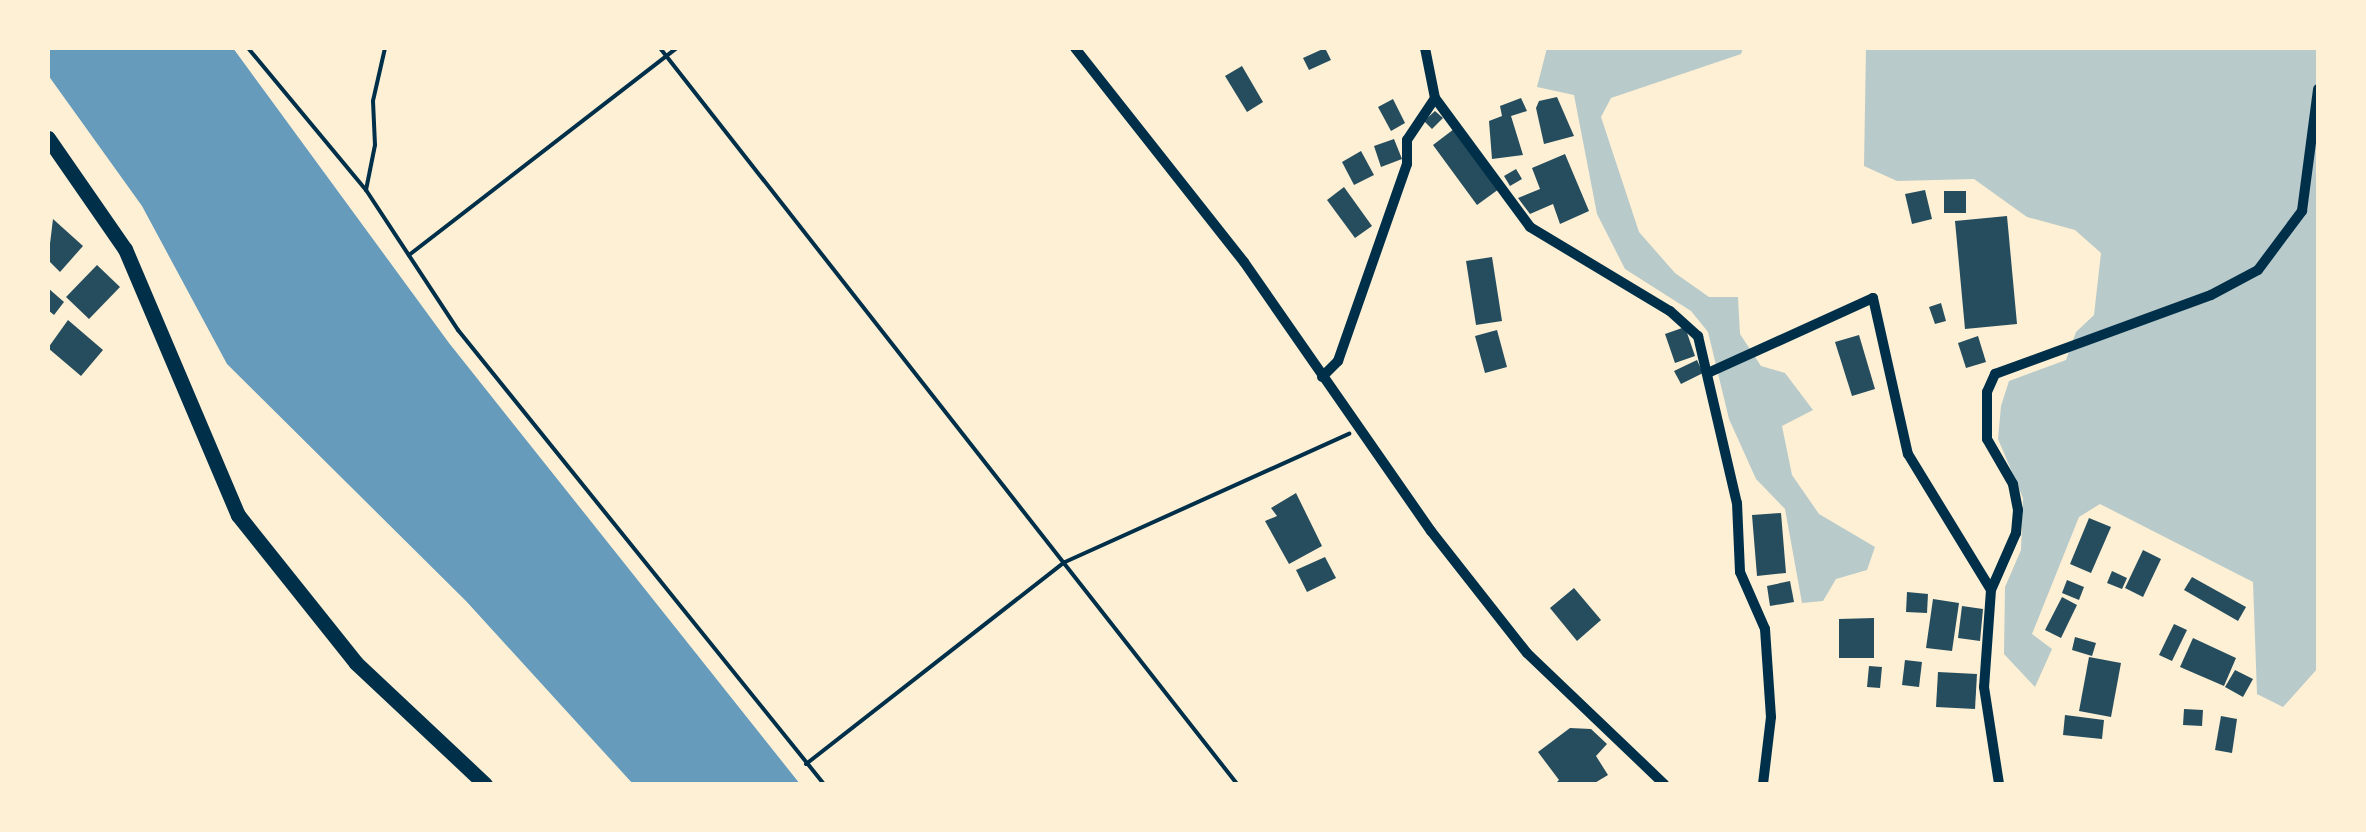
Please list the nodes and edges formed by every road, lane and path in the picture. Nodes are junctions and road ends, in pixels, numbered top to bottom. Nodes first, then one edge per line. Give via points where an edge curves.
1 (248, 48) edge
2 (386, 48) edge
3 (660, 48) edge
4 (677, 48) edge
5 (1075, 48) edge
6 (1424, 48) edge
7 (666, 56) junction
8 (2318, 89) edge
9 (1435, 98) junction
10 (48, 138) edge
11 (366, 190) junction
12 (409, 255) junction
13 (1710, 372) junction
14 (1322, 377) junction
15 (1359, 430) junction
16 (1065, 562) junction
17 (1991, 590) junction
18 (806, 764) junction
19 (474, 781) edge
20 (824, 784) edge
21 (1238, 784) edge
22 (1664, 784) edge
23 (1764, 784) edge
24 (1999, 784) edge

1 - 11 path
2 - 11 path via 372,101
3 - 7 path
4 - 7 path
5 - 14 street via 1244,262
6 - 9 street
7 - 12 path
7 - 16 path
8 - 17 street via 2302,212 2258,270 2211,295 1995,374 1987,439 2013,484 2018,510 2016,533
9 - 13 street via 1530,227 1670,311 1698,336
9 - 14 street via 1407,140 1407,164 1343,346
10 - 19 main road via 124,250 238,515 356,663
11 - 12 path
12 - 18 path via 458,330
13 - 17 street via 1873,298 1908,454
13 - 23 street via 1737,504 1740,572 1765,629 1771,718
14 - 15 street
15 - 16 path
15 - 22 street via 1528,653
16 - 18 path
16 - 21 path
17 - 24 street via 1984,687
18 - 20 path

